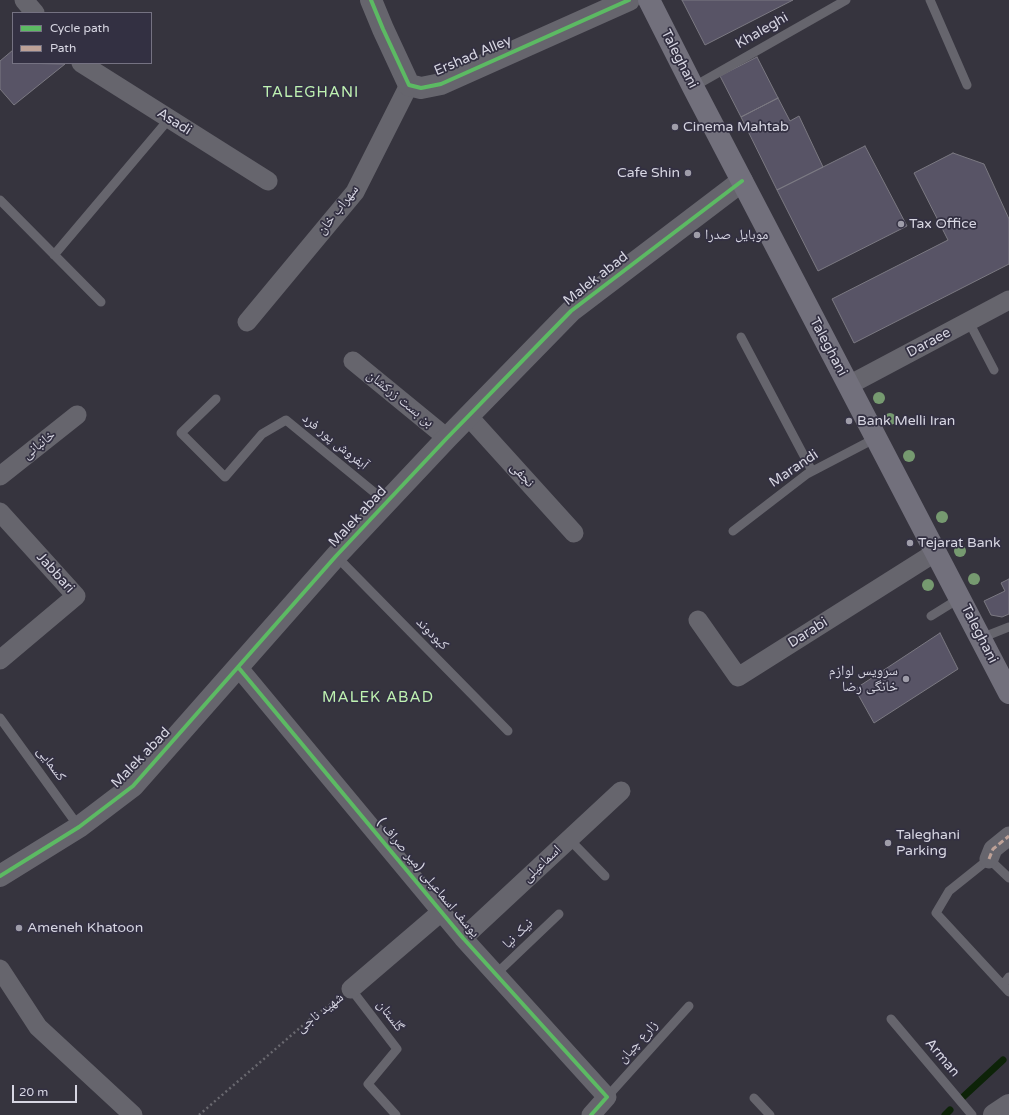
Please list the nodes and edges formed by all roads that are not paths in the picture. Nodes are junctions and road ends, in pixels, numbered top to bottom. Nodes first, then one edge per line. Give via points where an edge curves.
1 (24, 0) edge
2 (371, 0) edge
3 (629, 0) edge
4 (649, 0) edge
5 (846, 0) edge
6 (930, 0) edge
7 (34, 12) edge
8 (83, 64) edge
9 (409, 85) junction
10 (967, 85) dead end
11 (693, 87) junction
12 (169, 119) junction
13 (268, 181) dead end
14 (742, 181) junction
15 (0, 200) edge
16 (54, 255) junction
17 (1009, 300) edge
18 (102, 302) dead end
19 (247, 322) dead end
20 (969, 322) junction
21 (741, 337) dead end
22 (353, 361) dead end
23 (994, 370) dead end
24 (849, 386) junction
25 (216, 399) dead end
26 (77, 415) dead end
27 (469, 417) junction
28 (447, 438) junction
29 (876, 438) junction
30 (812, 470) junction
31 (0, 476) edge
32 (386, 502) junction
33 (0, 512) edge
34 (732, 531) dead end
35 (574, 533) dead end
36 (936, 552) junction
37 (336, 556) junction
38 (960, 598) junction
39 (931, 616) dead end
40 (698, 620) dead end
41 (1009, 627) edge
42 (981, 638) junction
43 (0, 660) edge
44 (238, 667) junction
45 (1009, 693) edge
46 (0, 718) edge
47 (508, 731) dead end
48 (621, 791) dead end
49 (79, 827) junction
50 (1009, 836) edge
51 (569, 839) junction
52 (989, 859) junction
53 (0, 876) edge
54 (605, 876) dead end
55 (1009, 878) edge
56 (441, 912) junction
57 (559, 914) dead end
58 (463, 938) junction
59 (0, 969) edge
60 (496, 974) junction
61 (1009, 977) edge
62 (351, 989) joint
63 (1006, 989) edge
64 (689, 1006) dead end
65 (891, 1019) dead end
66 (607, 1097) junction
67 (754, 1098) dead end
68 (133, 1115) edge
69 (396, 1115) edge
70 (591, 1115) edge
71 (770, 1115) edge
72 (972, 1115) edge

1 - 7 street
2 - 9 street
3 - 9 street, Ershad Alley via 441,84 421,88
4 - 11 main road, Taleghani
5 - 11 lane, Khaleghi
6 - 10 lane
8 - 12 street, Asadi
9 - 19 street, سهراب خان via 356,192
11 - 14 main road, Taleghani
12 - 13 street, Asadi
12 - 16 lane
14 - 24 main road, Taleghani
14 - 27 street, Malek abad via 571,311
15 - 16 lane
16 - 18 lane
17 - 20 street, Daraee
20 - 23 lane
20 - 24 street, Daraee
21 - 30 lane
22 - 28 street, بن بست زرکشان
24 - 29 main road, Taleghani
25 - 32 lane, آبفروش پور فرد via 181,433 225,477 262,434 286,420
26 - 31 street, خانبانی
27 - 28 street, Malek abad
27 - 35 street, نجفی
28 - 32 street, Malek abad
29 - 30 lane, Marandi
29 - 36 main road, Taleghani
30 - 34 lane, Marandi
32 - 37 street, Malek abad
33 - 43 street, Jabbari via 76,596
36 - 38 main road, Taleghani
36 - 40 street, Darabi via 738,677
37 - 44 street, Malek abad
37 - 47 lane, کبودوند
38 - 39 lane
38 - 42 main road, Taleghani
41 - 42 lane
42 - 45 main road, Taleghani
44 - 49 street, Malek abad via 133,786
44 - 56 street, یوسف اسماعیلی (میر صراف )
46 - 49 lane, کسمایی
48 - 51 street, اسماعیلی
49 - 53 street, Malek abad
50 - 52 street via 993,849
51 - 54 lane
51 - 58 street, اسماعیلی
52 - 55 lane
52 - 63 lane via 949,891 936,913
56 - 58 street, یوسف اسماعیلی (میر صراف )
56 - 62 street, شهید ناجی
57 - 60 lane, نیک نیا
58 - 60 street, یوسف اسماعیلی (میر صراف )
59 - 68 street via 38,1028
60 - 66 street, یوسف اسماعیلی (میر صراف )
61 - 63 lane
62 - 69 lane, گلستان via 397,1048 368,1084
64 - 66 lane, زارع چیان
65 - 72 lane, Arman
66 - 70 street
67 - 71 lane

